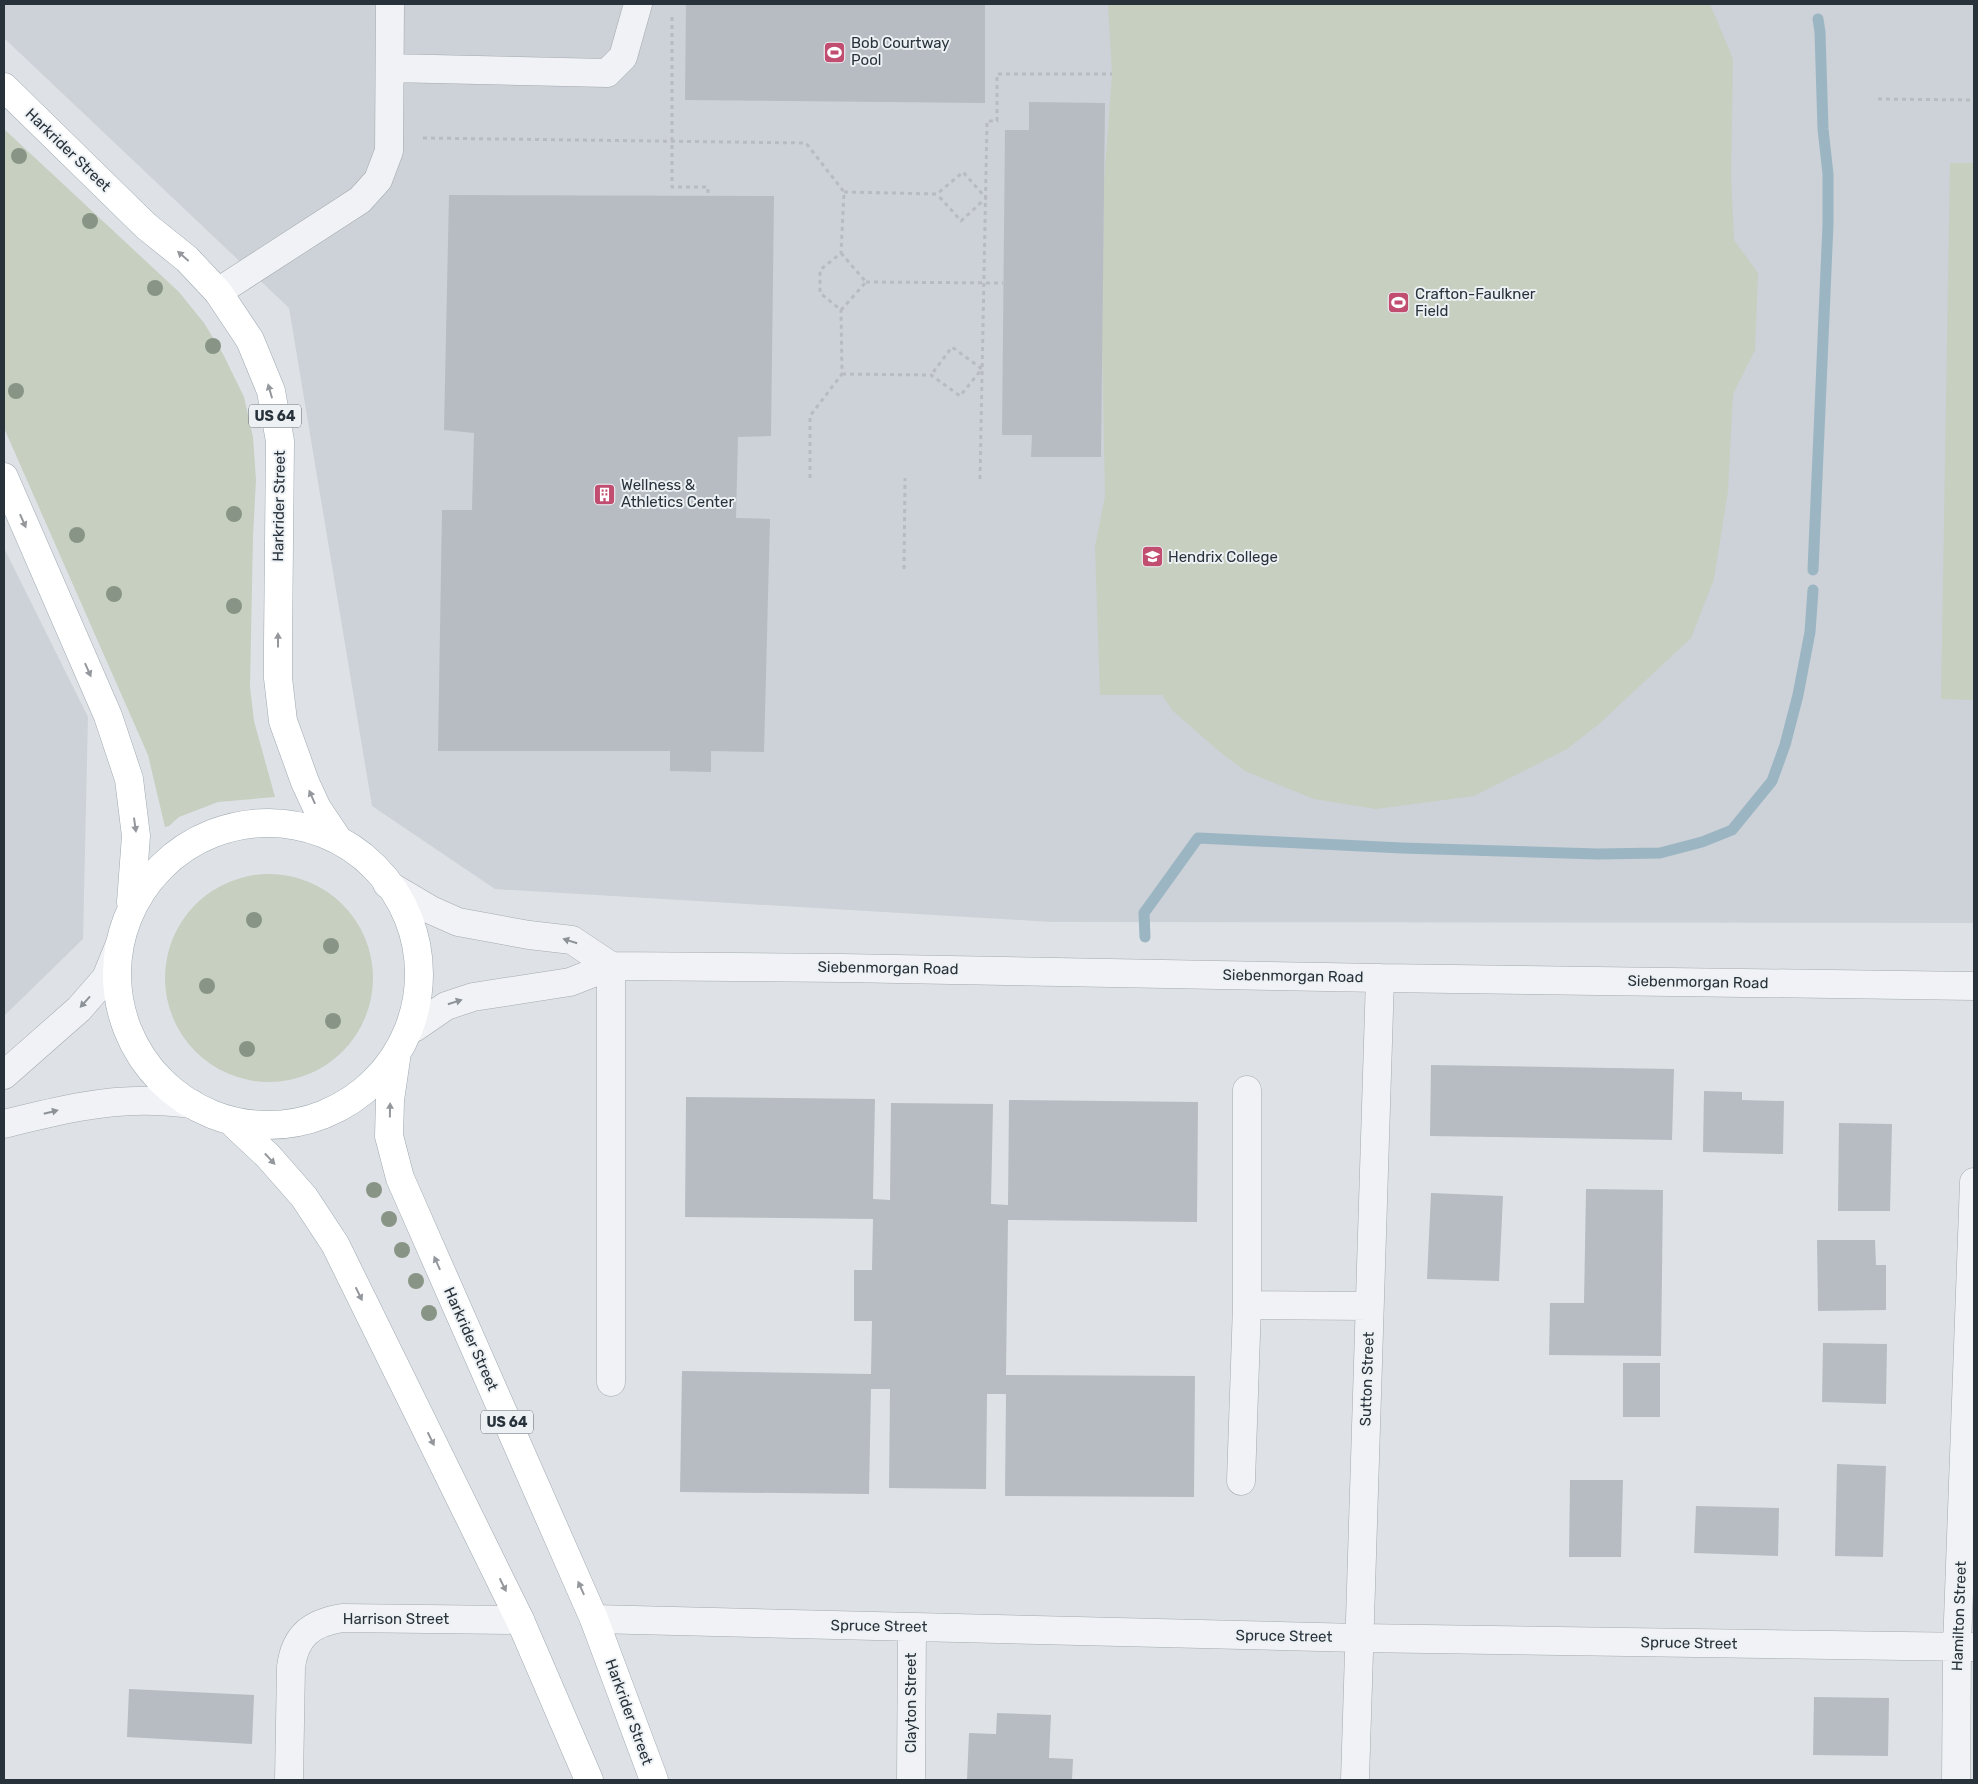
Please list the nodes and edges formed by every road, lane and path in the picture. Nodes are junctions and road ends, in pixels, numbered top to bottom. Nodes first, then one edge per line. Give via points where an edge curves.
1 (390, 4) edge
2 (638, 4) edge
3 (672, 14) dead end
4 (390, 68) junction
5 (1112, 74) dead end
6 (4, 87) edge
7 (1878, 99) dead end
8 (1974, 100) edge
9 (420, 138) dead end
10 (672, 141) junction
11 (844, 192) junction
12 (937, 194) junction
13 (708, 196) dead end
14 (986, 198) junction
15 (841, 253) junction
16 (866, 282) junction
17 (984, 283) junction
18 (1003, 283) dead end
19 (218, 292) junction
20 (841, 310) junction
21 (982, 368) junction
22 (842, 374) junction
23 (931, 375) junction
24 (4, 477) edge
25 (810, 478) dead end
26 (905, 478) dead end
27 (980, 479) dead end
28 (904, 569) dead end
29 (337, 838) junction
30 (387, 884) junction
31 (131, 902) junction
32 (119, 946) junction
33 (611, 966) junction
34 (1380, 978) junction
35 (1974, 986) edge
36 (414, 1028) junction
37 (396, 1059) junction
38 (4, 1075) edge
39 (1247, 1090) dead end
40 (192, 1104) junction
41 (4, 1124) edge
42 (235, 1125) junction
43 (1974, 1182) edge
44 (1247, 1304) junction
45 (1370, 1306) junction
46 (1971, 1341) edge
47 (611, 1382) dead end
48 (1241, 1481) dead end
49 (594, 1619) junction
50 (520, 1620) junction
51 (912, 1627) junction
52 (1359, 1638) junction
53 (1966, 1647) edge
54 (289, 1780) edge
55 (589, 1780) edge
56 (654, 1780) edge
57 (911, 1780) edge
58 (1355, 1780) edge
59 (1956, 1780) edge

1 - 4 street
2 - 4 street via 623,57 607,73
3 - 10 path
4 - 19 street via 389,151 378,180 360,200
5 - 14 path via 997,74 997,121 987,121
19 -> 6 main road, Harkrider Street / US 64
7 - 8 path
9 - 10 path
10 - 11 path via 806,143
10 - 13 path via 672,187 708,187
11 - 12 path
11 - 15 path
12 - 14 path via 963,172
12 - 14 path via 961,221
14 - 17 path
15 - 16 path
15 - 20 path via 820,270 820,294
16 - 17 path
16 - 20 path
17 - 18 path
17 - 21 path
29 -> 19 main road, Harkrider Street / US 64 via 317,808 283,721 278,678 280,441 271,390 250,340
20 - 22 path
21 - 23 path via 960,396
21 - 23 path via 952,347
21 - 27 path
22 - 23 path
22 - 25 path via 810,416
24 -> 31 main road via 108,716 129,779 136,836
26 - 28 path
29 - 30 main road
29 - 31 main road via 308,826 272,825 233,828 200,838 179,849 156,868
33 -> 30 street via 572,940 458,922
30 - 36 main road via 408,921 420,965 420,999
31 - 32 main road
32 -> 38 street via 106,978 84,1003
32 - 40 main road via 120,999 131,1041 157,1077
33 - 34 street, Siebenmorgan Road
36 -> 33 street, Siebenmorgan Road via 446,1006 473,997 570,982
33 - 47 street
34 - 35 street, Siebenmorgan Road
34 - 45 street, Sutton Street
36 - 37 main road
37 - 42 main road via 349,1103 316,1118 277,1125
49 -> 37 main road, Harkrider Street / US 64 via 400,1178 389,1136
39 - 44 street
41 -> 40 street via 60,1110 107,1104 152,1101
40 - 42 main road
42 -> 50 main road via 304,1197 335,1244
43 - 46 street, Hamilton Street
44 - 45 street
44 - 48 street
45 - 52 street, Sutton Street
46 - 53 street, Hamilton Street
49 - 51 street, Spruce Street
49 - 56 main road, Harkrider Street / US 64
50 - 54 street, Harrison Street via 342,1618 321,1622 305,1633 292,1658
50 - 55 main road
51 - 52 street, Spruce Street
51 - 57 street, Clayton Street
52 - 53 street, Spruce Street
52 - 58 street, Sutton Street
53 - 59 street, Hamilton Street

